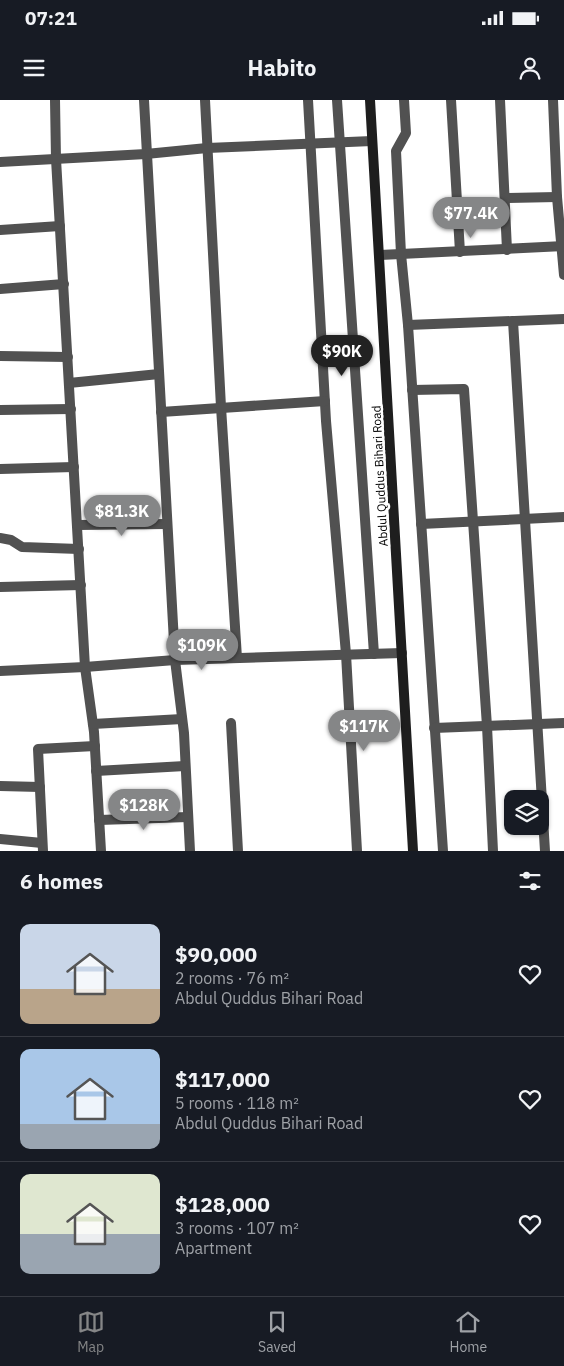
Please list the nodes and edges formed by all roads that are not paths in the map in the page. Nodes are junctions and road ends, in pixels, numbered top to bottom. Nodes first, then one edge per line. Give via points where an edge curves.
1 (55, 100) edge
2 (144, 100) edge
3 (204, 100) edge
4 (308, 100) edge
5 (337, 100) edge
6 (370, 100) edge
7 (404, 100) edge
8 (451, 100) edge
9 (500, 100) edge
10 (553, 100) edge
11 (372, 141) junction
12 (338, 143) junction
13 (309, 144) junction
14 (207, 148) junction
15 (146, 154) junction
16 (56, 159) junction
17 (0, 162) edge
18 (558, 197) junction
19 (505, 198) junction
20 (60, 226) junction
21 (0, 230) edge
22 (563, 246) edge
23 (507, 250) junction
24 (460, 252) junction
25 (401, 254) junction
26 (380, 255) junction
27 (564, 275) edge
28 (64, 284) junction
29 (0, 289) edge
30 (564, 319) edge
31 (513, 321) junction
32 (408, 326) junction
33 (0, 356) edge
34 (68, 357) junction
35 (159, 374) junction
36 (69, 383) junction
37 (412, 390) junction
38 (325, 401) junction
39 (221, 407) junction
40 (71, 408) junction
41 (0, 410) edge
42 (161, 412) junction
43 (74, 467) junction
44 (0, 469) edge
45 (564, 517) edge
46 (525, 520) junction
47 (474, 521) junction
48 (167, 524) junction
49 (421, 524) junction
50 (77, 525) junction
51 (0, 538) edge
52 (78, 549) junction
53 (80, 585) junction
54 (0, 587) edge
55 (402, 653) junction
56 (346, 654) junction
57 (374, 654) junction
58 (237, 658) junction
59 (175, 660) junction
60 (85, 667) junction
61 (0, 671) edge
62 (182, 719) junction
63 (231, 723) dead end
64 (564, 723) edge
65 (93, 724) junction
66 (536, 724) junction
67 (487, 726) junction
68 (434, 728) junction
69 (95, 746) junction
70 (185, 766) junction
71 (96, 772) junction
72 (0, 786) edge
73 (40, 787) junction
74 (188, 817) junction
75 (99, 820) junction
76 (0, 839) edge
77 (43, 847) edge
78 (101, 851) edge
79 (190, 851) edge
80 (238, 851) edge
81 (357, 851) edge
82 (414, 851) edge
83 (444, 851) edge
84 (493, 851) edge
85 (545, 851) edge

1 - 16 street
2 - 15 street
3 - 14 street
4 - 13 street
5 - 12 street
6 - 11 main road, Abdul Quddus Bihari Road
7 - 25 street via 406,133 396,151
8 - 24 street
9 - 19 street
10 - 18 street
11 - 12 street
11 - 26 main road, Abdul Quddus Bihari Road
12 - 13 street
12 - 57 street
13 - 14 street
13 - 38 street
14 - 15 street
14 - 39 street
15 - 16 street
15 - 35 street
16 - 17 street
16 - 20 street
18 - 19 street
18 - 22 street
19 - 23 street
20 - 21 street
20 - 28 street
22 - 23 street
22 - 27 street
23 - 24 street
24 - 25 street
25 - 26 street
25 - 32 street
26 - 55 main road, Abdul Quddus Bihari Road
28 - 29 street
28 - 34 street
30 - 31 street
31 - 32 street
31 - 46 street
32 - 37 street
33 - 34 street
34 - 36 street
35 - 36 street
35 - 42 street
36 - 40 street
37 - 47 street via 464,389
37 - 49 street
38 - 39 street
38 - 56 street
39 - 42 street
39 - 58 street
40 - 41 street
40 - 43 street
42 - 48 street
43 - 44 street
43 - 50 street
45 - 46 street
46 - 47 street
46 - 66 street
47 - 49 street
47 - 67 street
48 - 50 street
48 - 59 street
49 - 68 street
50 - 52 street
51 - 52 street via 22,547
52 - 53 street
53 - 54 street
53 - 60 street
55 - 57 street
55 - 82 main road, Abdul Quddus Bihari Road
56 - 57 street
56 - 58 street
56 - 81 street
58 - 59 street
59 - 60 street
59 - 62 street
60 - 61 street
60 - 65 street
62 - 65 street
62 - 70 street
63 - 80 street
64 - 66 street
65 - 69 street
66 - 67 street
66 - 85 street
67 - 68 street
67 - 84 street
68 - 83 street
69 - 71 street
69 - 73 street via 38,749
70 - 71 street
70 - 74 street
71 - 75 street
72 - 73 street
73 - 77 street
74 - 75 street
74 - 79 street
75 - 78 street
76 - 77 street

